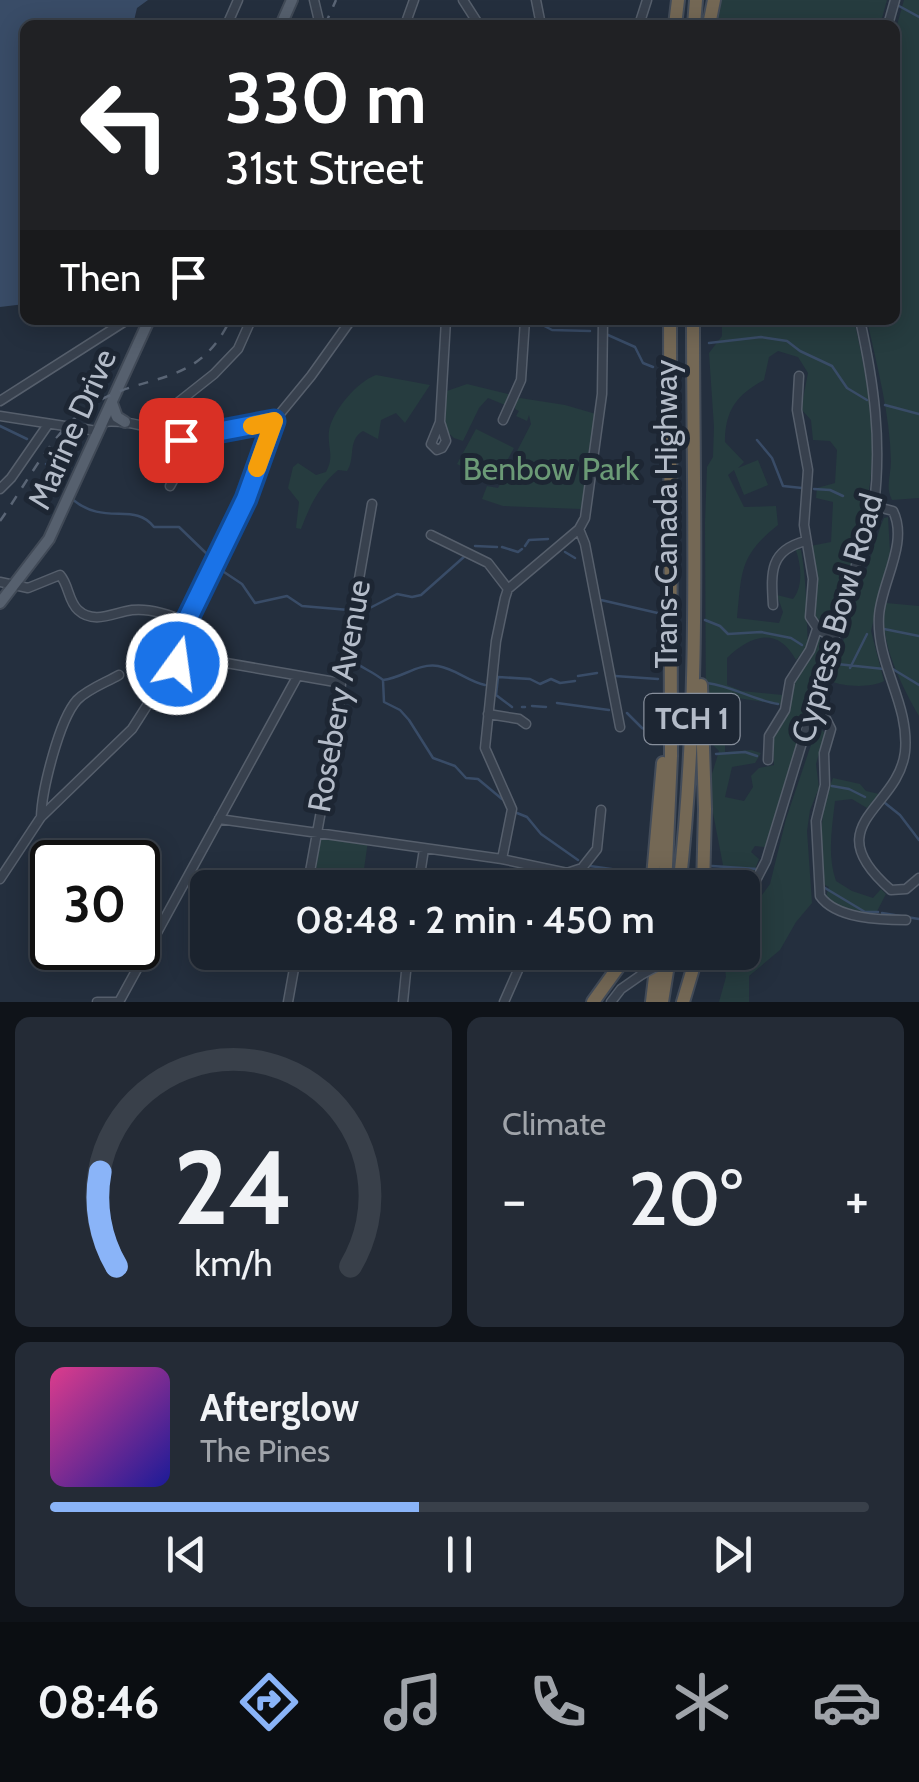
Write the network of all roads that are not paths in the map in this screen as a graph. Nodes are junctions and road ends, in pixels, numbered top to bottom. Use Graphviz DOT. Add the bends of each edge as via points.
graph roads {
  1 [pos="119,325"];
  2 [pos="147,325"];
  3 [pos="249,325"];
  4 [pos="347,325"];
  5 [pos="446,325"];
  6 [pos="525,325"];
  7 [pos="603,325"];
  8 [pos="670,325"];
  9 [pos="693,325"];
  10 [pos="861,325"];
  11 [pos="799,376"];
  12 [pos="0,400"];
  13 [pos="112,401"];
  14 [pos="0,416"];
  15 [pos="504,420"];
  16 [pos="274,421"];
  17 [pos="125,422"];
  18 [pos="440,422"];
  19 [pos="47,426"];
  20 [pos="100,427"];
  21 [pos="147,427"];
  22 [pos="182,434"];
  23 [pos="170,486"];
  24 [pos="0,489"];
  25 [pos="372,504"];
  26 [pos="874,506"];
  27 [pos="579,528"];
  28 [pos="430,535"];
  29 [pos="806,542"];
  30 [pos="695,550"];
  31 [pos="0,582"];
  32 [pos="14,586"];
  33 [pos="508,589"];
  34 [pos="0,603"];
  35 [pos="773,606"];
  36 [pos="186,622"];
  37 [pos="817,628"];
  38 [pos="835,639"];
  39 [pos="671,650"];
  40 [pos="177,664"];
  41 [pos="119,675"];
  42 [pos="297,677"];
  43 [pos="341,684"];
  44 [pos="812,712"];
  45 [pos="488,714"];
  46 [pos="526,724"];
  47 [pos="620,727"];
  48 [pos="768,760"];
  49 [pos="601,810"];
  50 [pos="41,817"];
  51 [pos="220,818"];
  52 [pos="315,834"];
  53 [pos="424,849"];
  54 [pos="502,859"];
  55 [pos="310,870"];
  56 [pos="421,870"];
  57 [pos="550,870"];
  58 [pos="577,870"];
  59 [pos="653,870"];
  60 [pos="666,870"];
  61 [pos="680,870"];
  62 [pos="703,870"];
  63 [pos="760,872"];
  64 [pos="919,878"];
  65 [pos="0,879"];
  66 [pos="906,920"];
  67 [pos="293,970"];
  68 [pos="406,970"];
  69 [pos="518,970"];
  70 [pos="616,970"];
  71 [pos="650,970"];
  72 [pos="656,970"];
  73 [pos="667,970"];
  74 [pos="692,970"];
  75 [pos="695,970"];
  76 [pos="689,981"];
  77 [pos="96,1002"];
  78 [pos="118,1002"];
  79 [pos="288,1002"];
  80 [pos="402,1002"];
  81 [pos="504,1002"];
  82 [pos="593,1002"];
  83 [pos="611,1002"];
  84 [pos="652,1002"];
  85 [pos="662,1002"];
  86 [pos="683,1002"];
  1 -- 12 [label="street"];
  2 -- 13 [label="main road, Marine Drive"];
  3 -- 21 [label="street" via="238,349 214,374"];
  4 -- 16 [label="street"];
  5 -- 18 [label="street"];
  6 -- 15 [label="street" via="522,380"];
  7 -- 27 [label="street" via="602,394"];
  8 -- 39 [label="highway, Trans-Canada Highway / TCH 1"];
  9 -- 30 [label="highway, Trans-Canada Highway / TCH 1"];
  10 -- 26 [label="street, Cypress Bowl Road" via="878,427"];
  11 -- 29 [label="street" via="797,410 809,479"];
  13 -- 17 [label="main road"];
  13 -- 20 [label="main road, Marine Drive"];
  14 -- 19 [label="street"];
  16 -- 22 [label="street"];
  16 -- 36 [label="street" via="246,499"];
  17 -- 20 [label="street"];
  17 -- 21 [label="street"];
  19 -- 20 [label="street"];
  19 -- 24 [label="street"];
  20 -- 32 [label="main road, Marine Drive" via="49,539"];
  21 -- 22 [label="street"];
  22 -- 23 [label="street"];
  25 -- 43 [label="street, Rosebery Avenue"];
  26 -- 38 [label="street, Cypress Bowl Road"];
  26 -- 64 [label="street" via="893,511 896,519 879,631 906,732 898,777 867,813 860,833 872,873 891,890"];
  27 -- 33 [label="street"];
  27 -- 47 [label="street"];
  28 -- 33 [label="street" via="488,563"];
  29 -- 35 [label="street" via="775,558"];
  29 -- 37 [label="street" via="813,579 810,617"];
  30 -- 61 [label="highway, Trans-Canada Highway / TCH 1" via="692,727"];
  30 -- 62 [label="highway"];
  31 -- 32 [label="street"];
  32 -- 34 [label="main road, Marine Drive"];
  32 -- 36 [label="street" via="28,588 60,575 83,614 103,618 142,611"];
  33 -- 45 [label="street"];
  36 -- 40 [label="street"];
  37 -- 38 [label="street"];
  37 -- 48 [label="street" via="769,736"];
  38 -- 44 [label="street, Cypress Bowl Road"];
  39 -- 59 [label="highway"];
  39 -- 60 [label="highway, Trans-Canada Highway / TCH 1"];
  40 -- 42 [label="street" via="209,660"];
  40 -- 50 [label="street" via="132,729"];
  41 -- 50 [label="street" via="88,691 64,719"];
  42 -- 43 [label="street"];
  42 -- 51 [label="street"];
  43 -- 52 [label="street, Rosebery Avenue"];
  44 -- 63 [label="street, Cypress Bowl Road"];
  44 -- 66 [label="street" via="831,729 816,822 820,896 865,917"];
  45 -- 46 [label="street"];
  45 -- 54 [label="street" via="485,748 512,810"];
  49 -- 58 [label="street" via="597,848"];
  50 -- 65 [label="street"];
  51 -- 52 [label="street"];
  51 -- 78 [label="street"];
  52 -- 53 [label="street"];
  52 -- 55 [label="street, Rosebery Avenue"];
  53 -- 54 [label="street"];
  53 -- 56 [label="street"];
  54 -- 57 [label="street"];
  67 -- 79 [label="street"];
  68 -- 80 [label="street"];
  69 -- 81 [label="street"];
  70 -- 82 [label="highway"];
  71 -- 83 [label="street, bridge"];
  72 -- 84 [label="highway"];
  73 -- 85 [label="highway"];
  74 -- 76 [label="highway"];
  75 -- 76 [label="highway"];
  76 -- 86 [label="highway"];
  77 -- 78 [label="street"];
}
